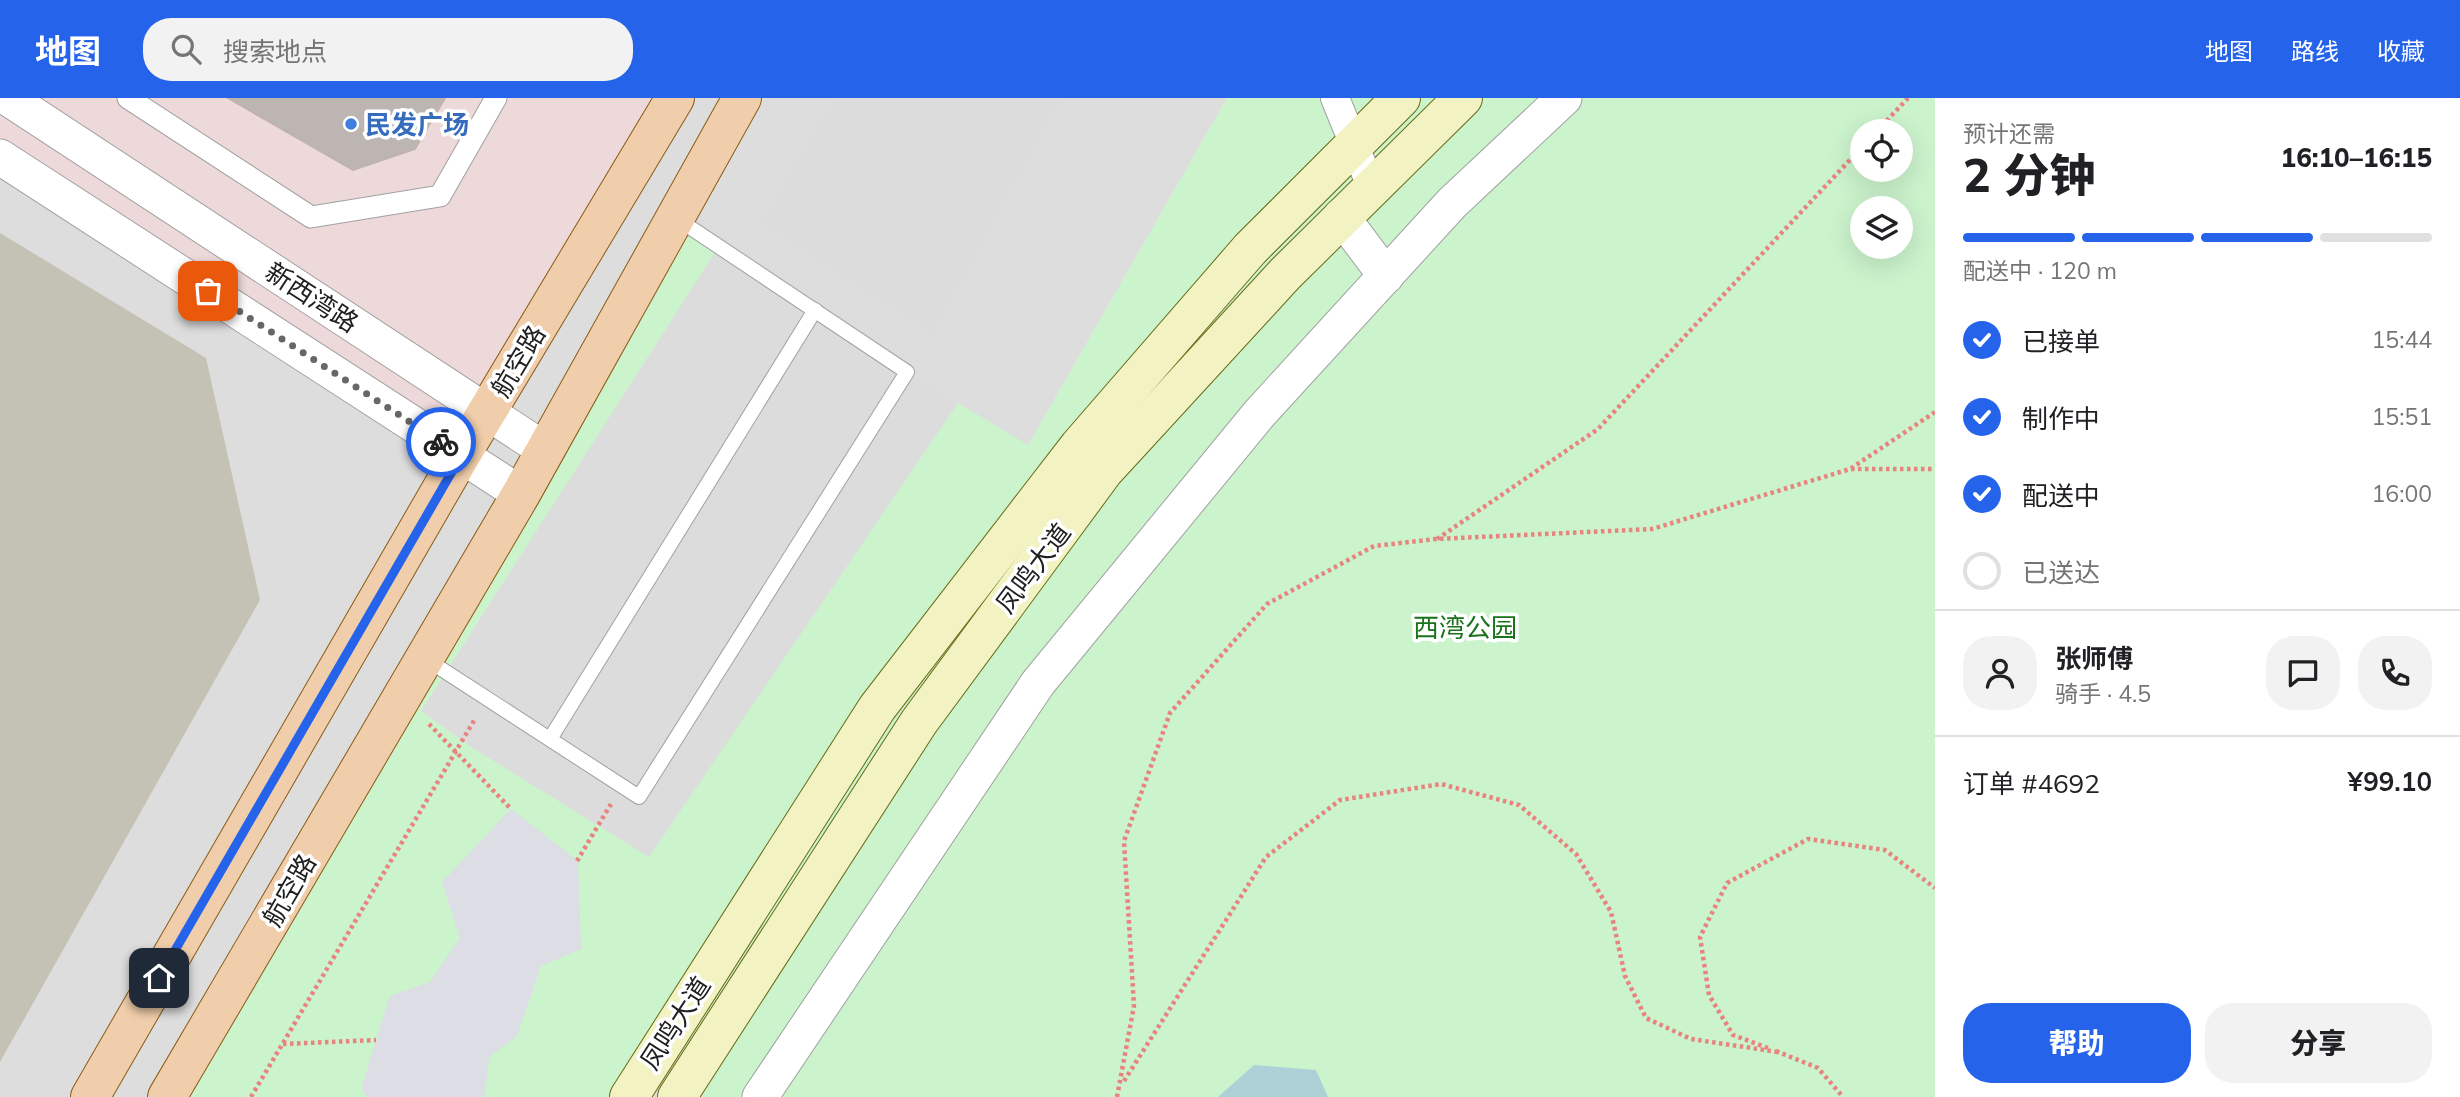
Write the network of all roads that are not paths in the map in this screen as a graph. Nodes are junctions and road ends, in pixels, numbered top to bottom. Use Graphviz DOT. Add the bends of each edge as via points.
graph roads {
  1 [pos="8,98"];
  2 [pos="128,98"];
  3 [pos="496,98"];
  4 [pos="675,98"];
  5 [pos="742,98"];
  6 [pos="1335,98"];
  7 [pos="1401,98"];
  8 [pos="1463,98"];
  9 [pos="1564,98"];
  10 [pos="1353,143"];
  11 [pos="0,157"];
  12 [pos="1371,186"];
  13 [pos="1341,216"];
  14 [pos="676,218"];
  15 [pos="1386,276"];
  16 [pos="815,310"];
  17 [pos="487,412"];
  18 [pos="545,450"];
  19 [pos="461,456"];
  20 [pos="521,494"];
  21 [pos="425,658"];
  22 [pos="550,739"];
  23 [pos="90,1097"];
  24 [pos="167,1097"];
  25 [pos="629,1097"];
  26 [pos="677,1097"];
  27 [pos="760,1097"];
  1 -- 17 [label="street, 新西湾路"];
  2 -- 3 [label="street" via="311,217 440,196"];
  4 -- 17 [label="main road, 航空路"];
  5 -- 14 [label="main road, 航空路"];
  6 -- 10 [label="street"];
  7 -- 10 [label="main road, 凤鸣大道"];
  8 -- 12 [label="main road, 凤鸣大道"];
  9 -- 15 [label="street" via="1452,203"];
  10 -- 12 [label="street"];
  10 -- 25 [label="main road, 凤鸣大道" via="1250,249 1079,446 877,708"];
  11 -- 19 [label="street, 新西湾路"];
  12 -- 13 [label="main road, 凤鸣大道"];
  13 -- 15 [label="street"];
  13 -- 26 [label="main road, 凤鸣大道" via="1104,471 919,722"];
  14 -- 16 [label="lane"];
  14 -- 18 [label="main road, 航空路"];
  15 -- 27 [label="street" via="1259,414 1038,683"];
  16 -- 22 [label="lane"];
  16 -- 22 [label="lane" via="907,372 639,797"];
  17 -- 18 [label="street, 新西湾路"];
  17 -- 19 [label="main road, 航空路"];
  18 -- 20 [label="main road, 航空路"];
  19 -- 20 [label="street, 新西湾路"];
  19 -- 23 [label="main road, 航空路"];
  20 -- 21 [label="main road, 航空路"];
  21 -- 22 [label="lane"];
  21 -- 24 [label="main road, 航空路"];
}
